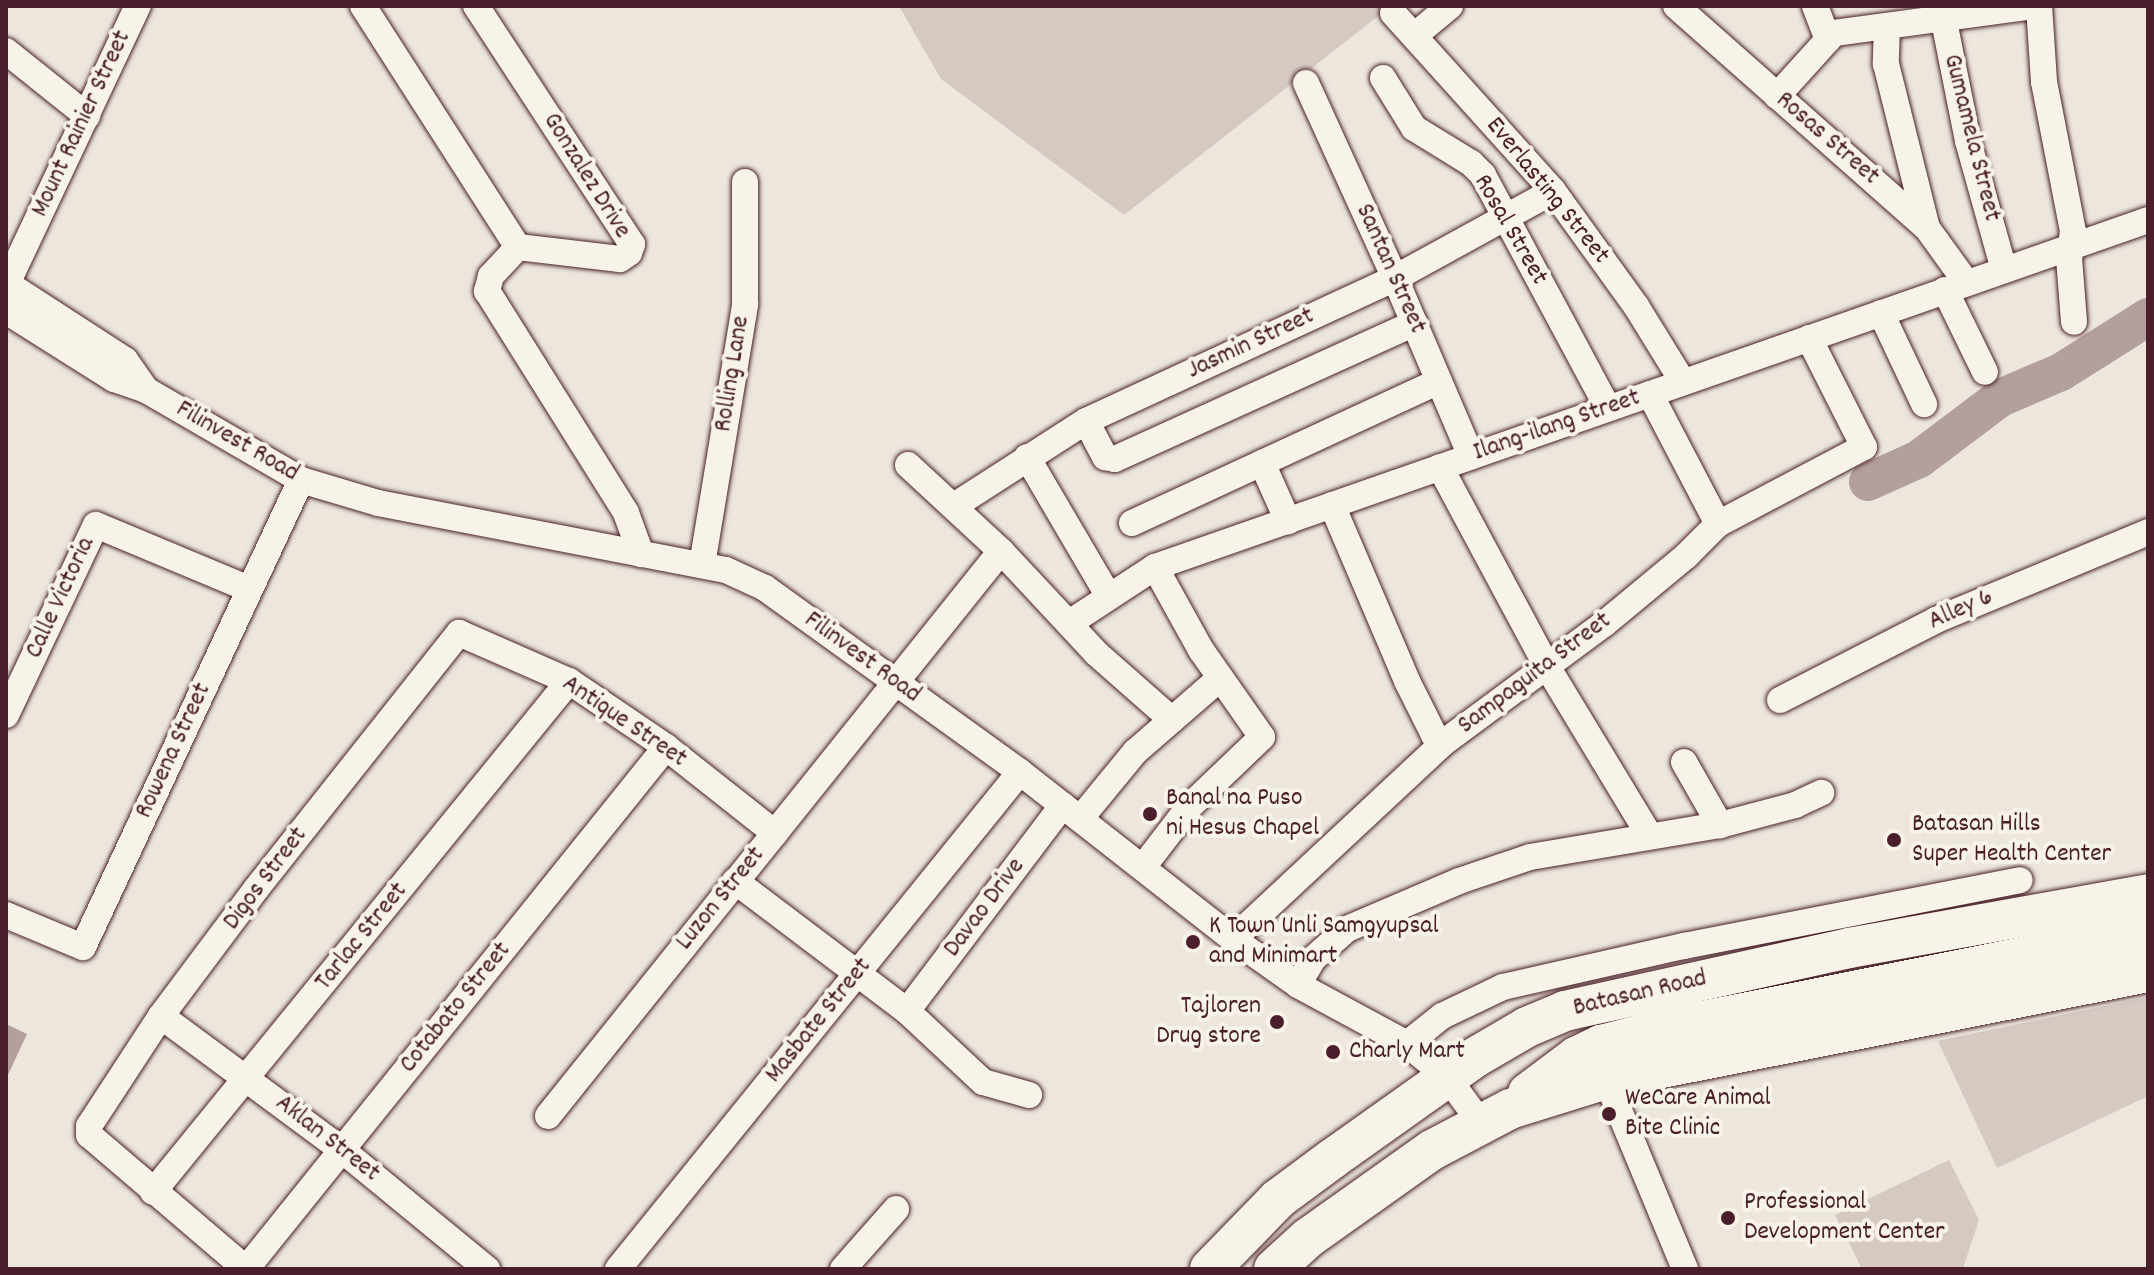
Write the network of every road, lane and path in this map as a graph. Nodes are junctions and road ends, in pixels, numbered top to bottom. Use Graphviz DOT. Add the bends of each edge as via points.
graph roads {
  1 [pos="138,6"];
  2 [pos="363,6"];
  3 [pos="476,6"];
  4 [pos="1450,6"];
  5 [pos="1676,6"];
  6 [pos="1815,6"];
  7 [pos="2037,6"];
  8 [pos="1393,13"];
  9 [pos="1942,13"];
  10 [pos="1887,26"];
  11 [pos="1414,36"];
  12 [pos="1828,40"];
  13 [pos="6,51"];
  14 [pos="1383,78"];
  15 [pos="1306,83"];
  16 [pos="1777,96"];
  17 [pos="87,116"];
  18 [pos="745,182"];
  19 [pos="1553,191"];
  20 [pos="1507,219"];
  21 [pos="2148,220"];
  22 [pos="1927,228"];
  23 [pos="518,247"];
  24 [pos="2070,247"];
  25 [pos="2004,270"];
  26 [pos="1395,278"];
  27 [pos="7,284"];
  28 [pos="1956,286"];
  29 [pos="6,311"];
  30 [pos="1881,313"];
  31 [pos="2074,322"];
  32 [pos="1415,323"];
  33 [pos="1809,338"];
  34 [pos="1985,372"];
  35 [pos="1439,381"];
  36 [pos="1683,382"];
  37 [pos="146,390"];
  38 [pos="1650,394"];
  39 [pos="1924,404"];
  40 [pos="1608,408"];
  41 [pos="1086,421"];
  42 [pos="1471,456"];
  43 [pos="1027,457"];
  44 [pos="1262,463"];
  45 [pos="908,465"];
  46 [pos="1440,467"];
  47 [pos="301,480"];
  48 [pos="1332,505"];
  49 [pos="954,506"];
  50 [pos="1288,521"];
  51 [pos="1132,523"];
  52 [pos="1718,524"];
  53 [pos="2148,532"];
  54 [pos="1001,551"];
  55 [pos="641,554"];
  56 [pos="702,565"];
  57 [pos="1155,567"];
  58 [pos="249,589"];
  59 [pos="1108,595"];
  60 [pos="1071,622"];
  61 [pos="459,633"];
  62 [pos="1548,668"];
  63 [pos="1220,678"];
  64 [pos="569,681"];
  65 [pos="896,683"];
  66 [pos="1780,700"];
  67 [pos="6,715"];
  68 [pos="1172,720"];
  69 [pos="1443,743"];
  70 [pos="666,747"];
  71 [pos="1684,762"];
  72 [pos="1020,772"];
  73 [pos="1821,793"];
  74 [pos="1072,812"];
  75 [pos="1720,825"];
  76 [pos="775,833"];
  77 [pos="1649,835"];
  78 [pos="1143,867"];
  79 [pos="2020,880"];
  80 [pos="735,881"];
  81 [pos="2148,894"];
  82 [pos="6,915"];
  83 [pos="1884,925"];
  84 [pos="2148,932"];
  85 [pos="1233,939"];
  86 [pos="2148,972"];
  87 [pos="858,973"];
  88 [pos="1298,985"];
  89 [pos="907,1011"];
  90 [pos="161,1016"];
  91 [pos="1407,1044"];
  92 [pos="248,1077"];
  93 [pos="1447,1077"];
  94 [pos="1606,1079"];
  95 [pos="1029,1095"];
  96 [pos="1495,1115"];
  97 [pos="548,1116"];
  98 [pos="342,1150"];
  99 [pos="153,1192"];
  100 [pos="896,1209"];
  101 [pos="246,1269"];
  102 [pos="487,1269"];
  103 [pos="618,1269"];
  104 [pos="843,1269"];
  105 [pos="1210,1269"];
  106 [pos="1274,1269"];
  107 [pos="1685,1269"];
  1 -- 17 [label="street, Mount Rainier Street"];
  2 -- 23 [label="street"];
  3 -- 23 [label="street, Gonzalez Drive" via="632,244 620,259"];
  4 -- 11 [label="street"];
  5 -- 16 [label="street, Rosas Street"];
  6 -- 12 [label="street"];
  7 -- 9 [label="street"];
  7 -- 24 [label="street" via="2044,82 2073,231"];
  8 -- 11 [label="street, Everlasting Street"];
  9 -- 10 [label="street"];
  9 -- 25 [label="street, Gumamela Street" via="1968,141"];
  10 -- 12 [label="street" via="1839,32"];
  10 -- 22 [label="street" via="1889,81"];
  11 -- 19 [label="street, Everlasting Street"];
  12 -- 16 [label="street"];
  13 -- 17 [label="street"];
  14 -- 20 [label="street, Rosal Street" via="1414,128 1483,175"];
  15 -- 26 [label="street, Santan Street"];
  16 -- 22 [label="street, Rosas Street"];
  17 -- 27 [label="street, Mount Rainier Street"];
  18 -- 56 [label="street, Rolling Lane" via="745,304"];
  19 -- 20 [label="street, Jasmin Street"];
  19 -- 36 [label="street, Everlasting Street"];
  20 -- 26 [label="street, Jasmin Street"];
  20 -- 40 [label="street, Rosal Street"];
  21 -- 24 [label="street, Ilang-ilang Street"];
  22 -- 28 [label="street, Rosas Street"];
  23 -- 55 [label="street" via="491,276 487,291 626,513"];
  24 -- 25 [label="street, Ilang-ilang Street"];
  24 -- 31 [label="street"];
  25 -- 28 [label="street, Ilang-ilang Street"];
  26 -- 32 [label="street, Santan Street"];
  26 -- 41 [label="street, Jasmin Street"];
  27 -- 37 [label="street, Filinvest Road" via="125,360"];
  28 -- 30 [label="street, Ilang-ilang Street"];
  28 -- 34 [label="street, Rosas Street"];
  29 -- 37 [label="street, Filinvest Road" via="114,379"];
  30 -- 33 [label="street, Ilang-ilang Street"];
  30 -- 39 [label="street"];
  32 -- 35 [label="street, Santan Street"];
  32 -- 41 [label="street" via="1115,459 1105,457"];
  33 -- 36 [label="street, Ilang-ilang Street"];
  33 -- 52 [label="street, Sampaguita Street" via="1864,447"];
  35 -- 42 [label="street, Santan Street"];
  35 -- 44 [label="street"];
  36 -- 38 [label="street, Ilang-ilang Street"];
  37 -- 47 [label="street, Filinvest Road"];
  38 -- 40 [label="street, Ilang-ilang Street"];
  38 -- 52 [label="street"];
  40 -- 42 [label="street, Ilang-ilang Street"];
  41 -- 43 [label="street, Jasmin Street"];
  42 -- 46 [label="street, Ilang-ilang Street"];
  43 -- 49 [label="street, Jasmin Street"];
  43 -- 59 [label="street"];
  44 -- 50 [label="street"];
  44 -- 51 [label="street"];
  45 -- 49 [label="street"];
  46 -- 48 [label="street, Ilang-ilang Street"];
  46 -- 62 [label="street"];
  47 -- 55 [label="street, Filinvest Road" via="378,503"];
  47 -- 58 [label="street, Rowena Street"];
  48 -- 50 [label="street, Ilang-ilang Street"];
  48 -- 69 [label="street" via="1407,681"];
  49 -- 54 [label="street"];
  50 -- 57 [label="street, Ilang-ilang Street"];
  52 -- 62 [label="street, Sampaguita Street"];
  53 -- 66 [label="street, Alley 6" via="1936,620"];
  54 -- 60 [label="street"];
  54 -- 65 [label="street"];
  55 -- 56 [label="street, Filinvest Road"];
  56 -- 65 [label="street, Filinvest Road" via="765,588"];
  57 -- 59 [label="street, Ilang-ilang Street"];
  57 -- 63 [label="street"];
  58 -- 67 [label="street, Calle Victoria" via="96,525"];
  58 -- 82 [label="street, Rowena Street" via="83,947"];
  59 -- 60 [label="street, Ilang-ilang Street"];
  60 -- 68 [label="street" via="1096,653"];
  61 -- 64 [label="street, Antique Street"];
  61 -- 90 [label="street, Digos Street"];
  62 -- 69 [label="street, Sampaguita Street"];
  62 -- 77 [label="street"];
  63 -- 68 [label="street, Davao Drive"];
  63 -- 78 [label="street" via="1262,737 1189,807"];
  64 -- 70 [label="street, Antique Street"];
  64 -- 92 [label="street, Tarlac Street"];
  65 -- 72 [label="street, Filinvest Road"];
  65 -- 76 [label="street, Luzon Street"];
  68 -- 74 [label="street, Davao Drive"];
  69 -- 85 [label="street, Sampaguita Street"];
  70 -- 76 [label="street, Antique Street"];
  70 -- 98 [label="street, Cotabato Street"];
  71 -- 75 [label="street"];
  72 -- 74 [label="street, Filinvest Road"];
  72 -- 87 [label="street, Masbate Street"];
  73 -- 75 [label="street"];
  74 -- 78 [label="street, Filinvest Road"];
  74 -- 89 [label="street, Davao Drive"];
  75 -- 77 [label="street"];
  76 -- 80 [label="street, Luzon Street"];
  77 -- 88 [label="street" via="1527,858 1404,904 1347,929 1313,959"];
  78 -- 85 [label="street, Filinvest Road"];
  79 -- 83 [label="street"];
  80 -- 87 [label="street"];
  80 -- 97 [label="street, Luzon Street"];
  81 -- 83 [label="main road, Batasan Road"];
  83 -- 91 [label="street" via="1684,946 1503,987 1442,1016"];
  83 -- 93 [label="main road, Batasan Road" via="1576,1008 1527,1027"];
  84 -- 96 [label="main road" via="1601,1045"];
  85 -- 88 [label="street, Filinvest Road"];
  86 -- 94 [label="main road"];
  87 -- 89 [label="street"];
  87 -- 103 [label="street, Masbate Street"];
  88 -- 91 [label="street, Filinvest Road"];
  89 -- 95 [label="street" via="983,1082"];
  90 -- 92 [label="street, Aklan Street"];
  90 -- 99 [label="street, Digos Street" via="89,1126 89,1135"];
  91 -- 93 [label="street, Filinvest Road"];
  92 -- 98 [label="street, Aklan Street"];
  92 -- 99 [label="street, Tarlac Street"];
  93 -- 96 [label="street, Filinvest Road"];
  93 -- 105 [label="main road, Batasan Road" via="1278,1199"];
  94 -- 96 [label="main road"];
  94 -- 107 [label="street"];
  96 -- 106 [label="main road" via="1432,1150 1308,1238"];
  98 -- 101 [label="street, Cotabato Street"];
  98 -- 102 [label="street, Aklan Street"];
  99 -- 101 [label="street"];
  100 -- 104 [label="street"];
}
